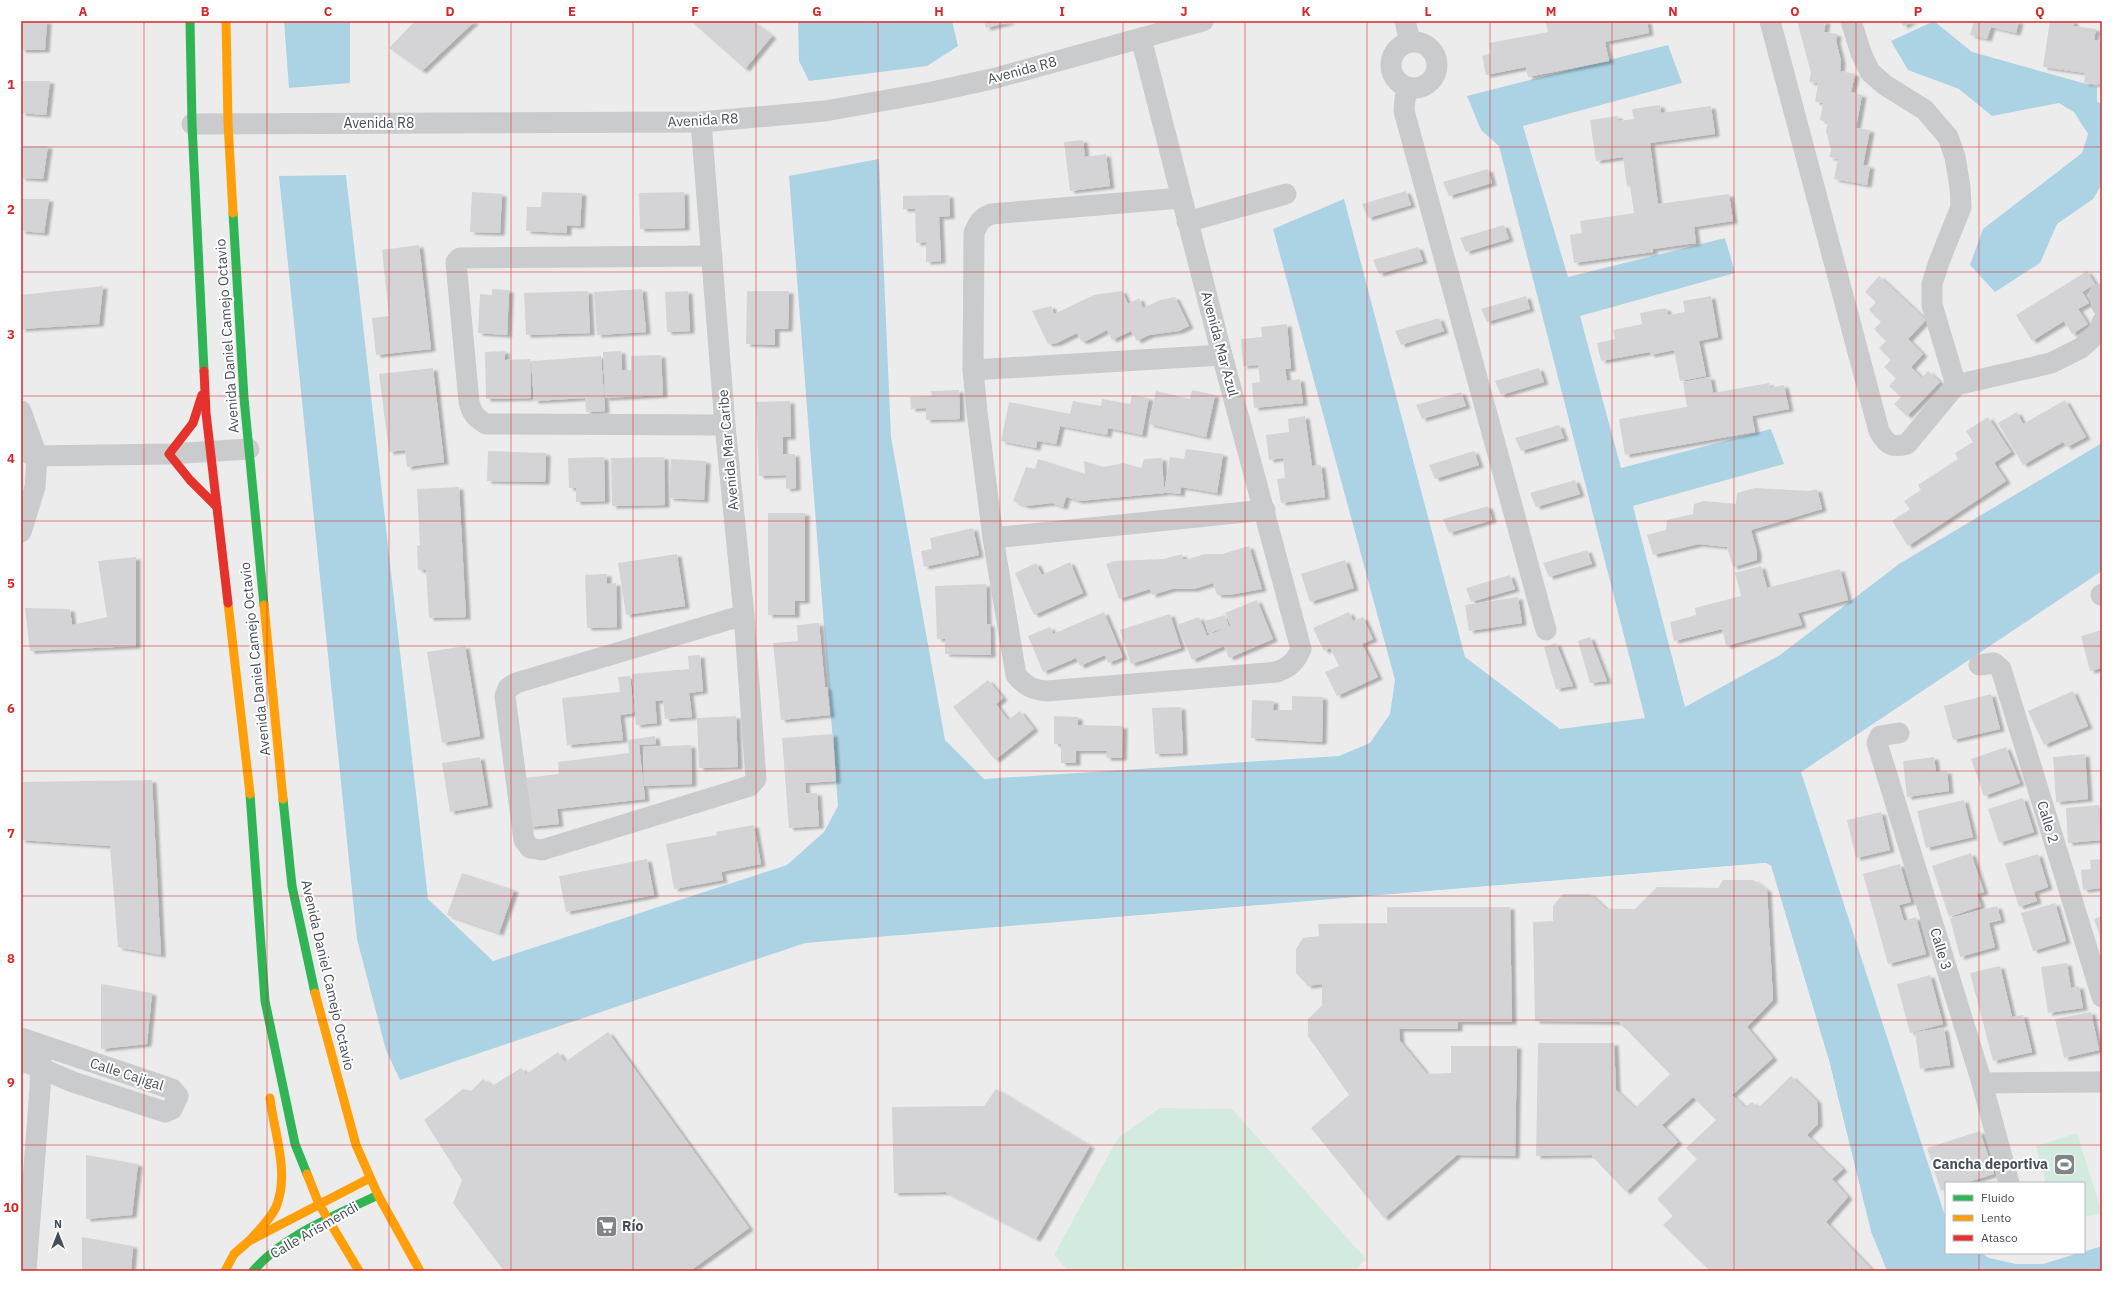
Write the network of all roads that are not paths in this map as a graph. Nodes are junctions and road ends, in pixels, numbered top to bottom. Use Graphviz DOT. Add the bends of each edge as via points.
graph roads {
  1 [pos="190,21"];
  2 [pos="226,21"];
  3 [pos="1203,21"];
  4 [pos="1405,21"];
  5 [pos="1770,21"];
  6 [pos="1851,21"];
  7 [pos="1141,38"];
  8 [pos="1410,42"];
  9 [pos="1410,88"];
  10 [pos="701,122"];
  11 [pos="228,123"];
  12 [pos="192,124"];
  13 [pos="1286,194"];
  14 [pos="1181,198"];
  15 [pos="1187,222"];
  16 [pos="712,256"];
  17 [pos="2102,322"];
  18 [pos="1222,355"];
  19 [pos="973,370"];
  20 [pos="204,380"];
  21 [pos="1956,385"];
  22 [pos="21,411"];
  23 [pos="725,424"];
  24 [pos="249,449"];
  25 [pos="212,450"];
  26 [pos="29,453"];
  27 [pos="169,454"];
  28 [pos="217,507"];
  29 [pos="1265,510"];
  30 [pos="21,532"];
  31 [pos="993,538"];
  32 [pos="744,615"];
  33 [pos="1546,630"];
  34 [pos="1980,665"];
  35 [pos="1899,733"];
  36 [pos="2102,997"];
  37 [pos="265,1001"];
  38 [pos="21,1038"];
  39 [pos="42,1046"];
  40 [pos="21,1060"];
  41 [pos="268,1061"];
  42 [pos="40,1068"];
  43 [pos="2102,1082"];
  44 [pos="1982,1083"];
  45 [pos="270,1089"];
  46 [pos="370,1178"];
  47 [pos="2009,1182"];
  48 [pos="378,1195"];
  49 [pos="319,1204"];
  50 [pos="327,1221"];
  51 [pos="249,1241"];
  52 [pos="26,1271"];
  53 [pos="225,1271"];
  54 [pos="253,1271"];
  55 [pos="359,1271"];
  56 [pos="420,1271"];
  1 -- 12 [label="street, Avenida Daniel Camejo Octavio"];
  2 -- 11 [label="street, Avenida Daniel Camejo Octavio"];
  3 -- 7 [label="street, Avenida R8"];
  4 -- 8 [label="street"];
  5 -- 21 [label="street" via="1879,431 1885,442 1896,447 1907,444"];
  6 -- 21 [label="street" via="1861,54 1870,72 1929,114 1948,137 1955,157 1961,207 1932,284 1932,304"];
  7 -- 10 [label="street, Avenida R8" via="996,78 932,92 825,111"];
  7 -- 14 [label="street, Avenida Mar Azul"];
  8 -- 9 [label="street" via="1400,46 1393,55 1390,65 1393,76 1400,84"];
  8 -- 9 [label="street" via="1422,43 1432,49 1437,59 1437,71 1432,81 1422,88"];
  9 -- 33 [label="street" via="1405,98 1404,111"];
  10 -- 11 [label="street, Avenida R8"];
  10 -- 16 [label="street, Avenida Mar Caribe"];
  11 -- 12 [label="street, Avenida R8"];
  11 -- 24 [label="street, Avenida Daniel Camejo Octavio"];
  12 -- 20 [label="street, Avenida Daniel Camejo Octavio"];
  13 -- 15 [label="street"];
  14 -- 15 [label="street, Avenida Mar Azul"];
  14 -- 19 [label="street" via="991,214 983,217 974,233"];
  15 -- 18 [label="street, Avenida Mar Azul"];
  16 -- 23 [label="street, Avenida Mar Caribe"];
  16 -- 23 [label="street" via="460,258 456,262 469,402 476,418 486,424"];
  17 -- 21 [label="street" via="2101,328 2081,348 2051,363"];
  18 -- 19 [label="street"];
  18 -- 29 [label="street, Avenida Mar Azul"];
  19 -- 31 [label="street"];
  20 -- 25 [label="street, Avenida Daniel Camejo Octavio"];
  20 -- 27 [label="street" via="193,423"];
  22 -- 26 [label="street"];
  23 -- 32 [label="street, Avenida Mar Caribe"];
  24 -- 25 [label="street"];
  24 -- 46 [label="street, Avenida Daniel Camejo Octavio" via="292,886 315,994 347,1115"];
  25 -- 27 [label="street"];
  25 -- 28 [label="street, Avenida Daniel Camejo Octavio"];
  26 -- 27 [label="street"];
  26 -- 30 [label="street" via="35,487"];
  27 -- 28 [label="street"];
  28 -- 37 [label="street, Avenida Daniel Camejo Octavio" via="253,817"];
  29 -- 31 [label="street"];
  29 -- 31 [label="street, Avenida Mar Azul" via="1301,649 1297,659 1278,672 1054,691 1036,690 1024,684 1016,675"];
  32 -- 32 [label="street, Avenida Mar Caribe" via="756,779 750,786 542,850 530,848 524,840 505,696 508,688 516,683"];
  34 -- 36 [label="street, Calle 2" via="1994,664 2001,669"];
  35 -- 44 [label="street, Calle 3" via="1880,736 1877,743"];
  37 -- 41 [label="street"];
  37 -- 49 [label="street, Avenida Daniel Camejo Octavio" via="295,1144"];
  38 -- 39 [label="street, Calle Cajigal"];
  39 -- 42 [label="street"];
  39 -- 42 [label="street, Calle Cajigal" via="172,1089 178,1096 172,1109 165,1112 73,1082"];
  40 -- 42 [label="street, Calle Cajigal"];
  42 -- 52 [label="street"];
  43 -- 44 [label="street"];
  44 -- 47 [label="street, Calle 3"];
  45 -- 51 [label="street" via="280,1170 280,1192 276,1208"];
  46 -- 48 [label="street, Avenida Daniel Camejo Octavio"];
  46 -- 49 [label="street"];
  48 -- 50 [label="street, Calle Arismendi"];
  48 -- 56 [label="street, Avenida Daniel Camejo Octavio"];
  49 -- 50 [label="street, Avenida Daniel Camejo Octavio"];
  49 -- 51 [label="street"];
  50 -- 54 [label="street, Calle Arismendi" via="281,1245 257,1264"];
  50 -- 55 [label="street, Avenida Daniel Camejo Octavio"];
  51 -- 53 [label="street" via="234,1254"];
}
